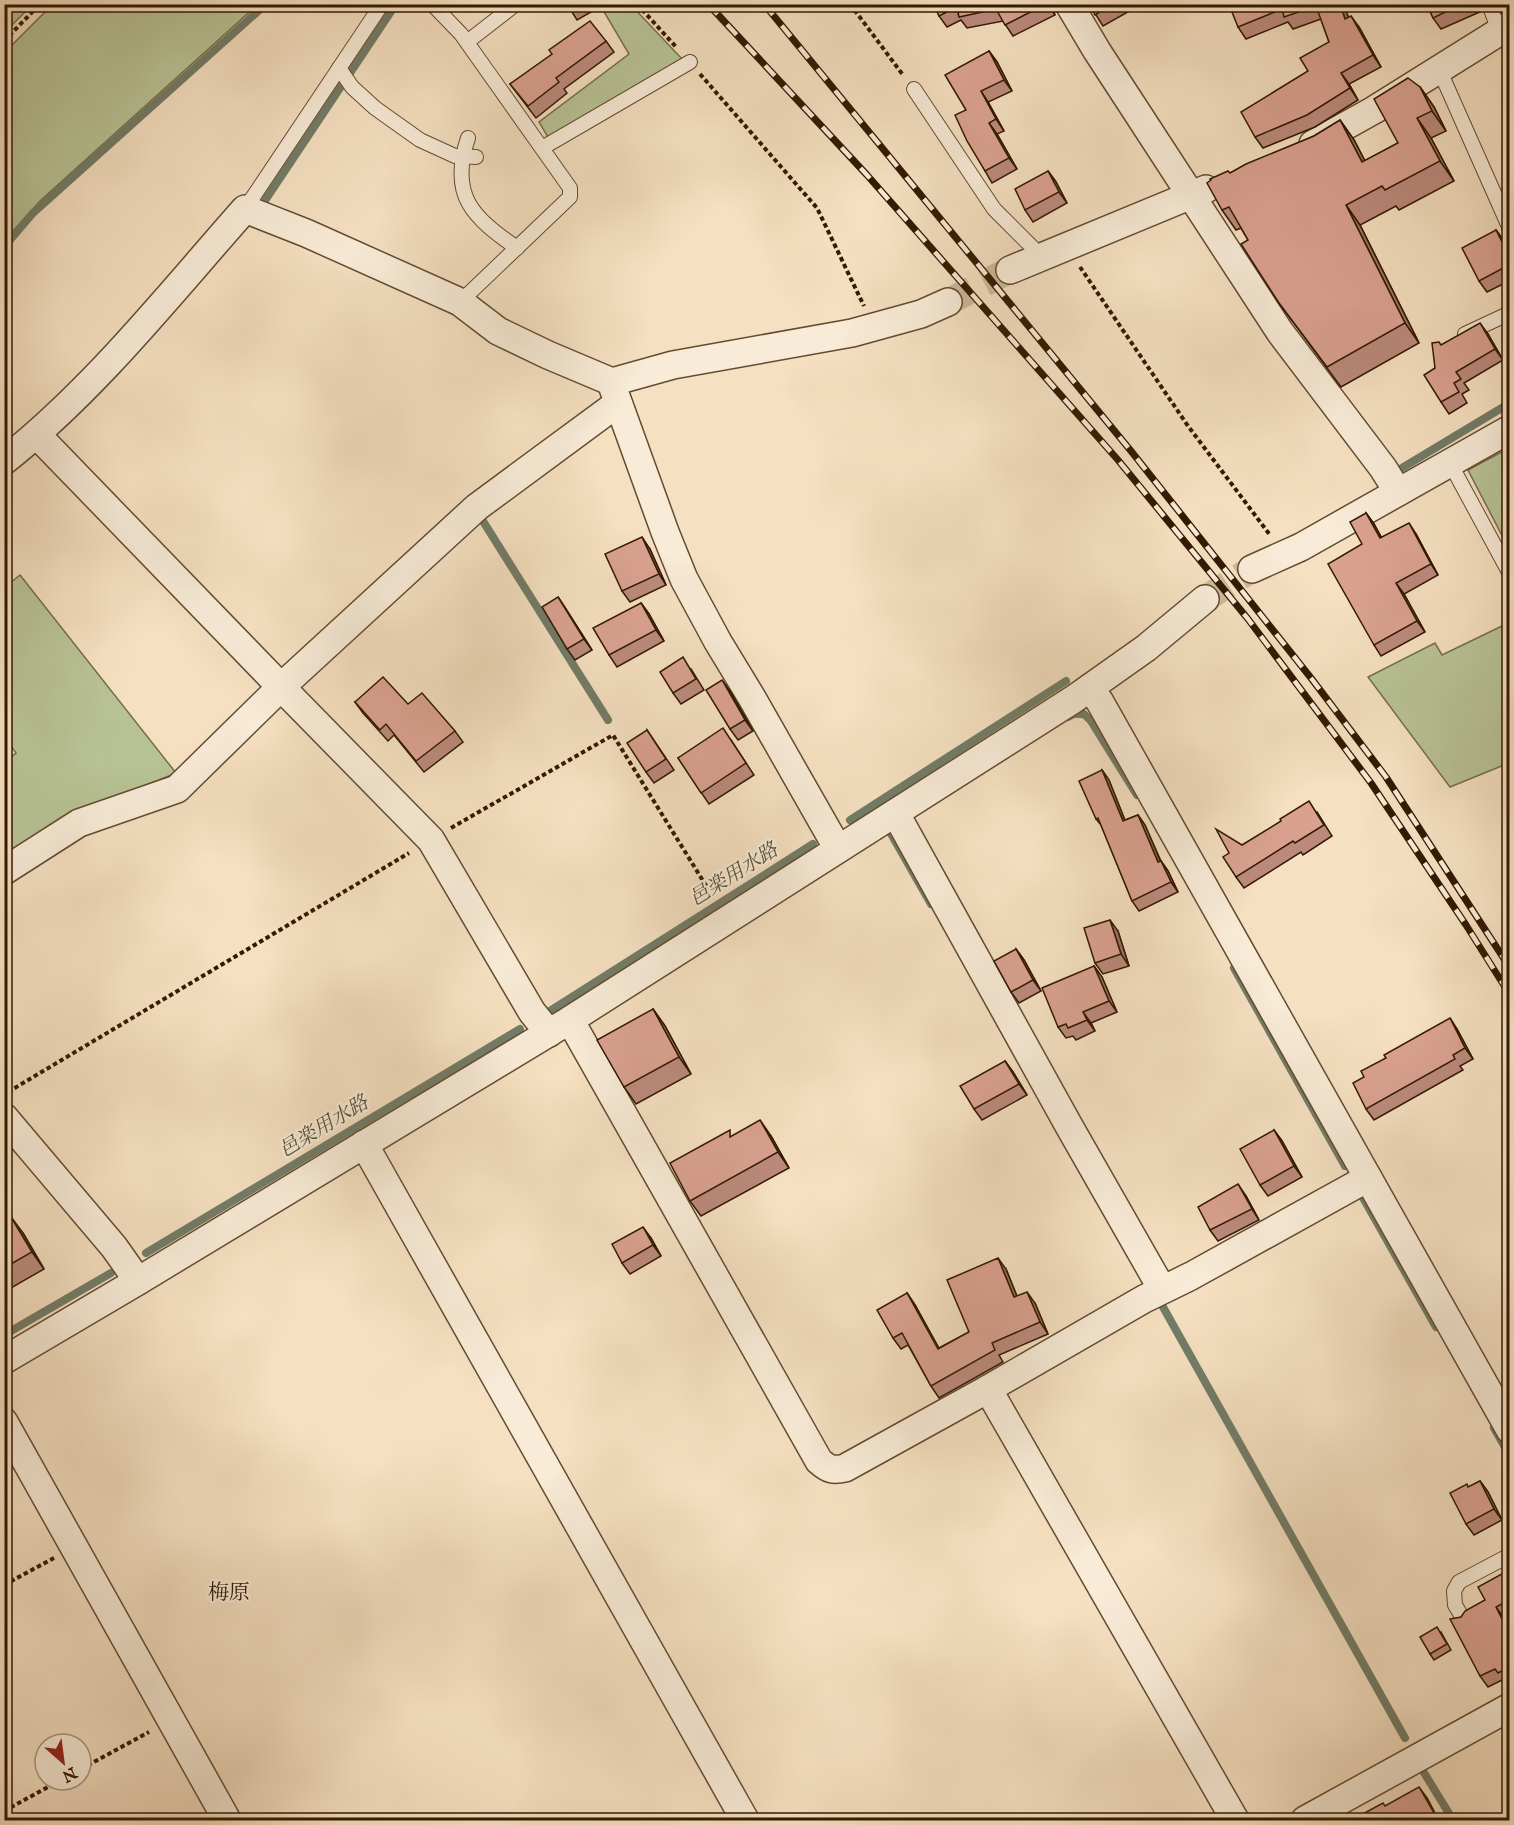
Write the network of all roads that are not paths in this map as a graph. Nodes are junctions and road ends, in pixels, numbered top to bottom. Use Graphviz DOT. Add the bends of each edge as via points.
graph roads {
  1 [pos="382,4"];
  2 [pos="432,4"];
  3 [pos="516,4"];
  4 [pos="1069,4"];
  5 [pos="1489,4"];
  6 [pos="1504,28"];
  7 [pos="467,42"];
  8 [pos="690,62"];
  9 [pos="339,68"];
  10 [pos="1439,69"];
  11 [pos="914,89"];
  12 [pos="468,138"];
  13 [pos="542,148"];
  14 [pos="1291,153"];
  15 [pos="462,156"];
  16 [pos="476,156"];
  17 [pos="1230,179"];
  18 [pos="1190,195"];
  19 [pos="245,209"];
  20 [pos="1509,230"];
  21 [pos="517,248"];
  22 [pos="1041,256"];
  23 [pos="1010,270"];
  24 [pos="460,302"];
  25 [pos="948,302"];
  26 [pos="1509,313"];
  27 [pos="1451,341"];
  28 [pos="615,392"];
  29 [pos="1509,429"];
  30 [pos="37,435"];
  31 [pos="4,461"];
  32 [pos="1450,463"];
  33 [pos="1398,492"];
  34 [pos="1252,568"];
  35 [pos="1509,574"];
  36 [pos="1205,599"];
  37 [pos="281,687"];
  38 [pos="1090,688"];
  39 [pos="896,814"];
  40 [pos="838,849"];
  41 [pos="4,871"];
  42 [pos="560,1027"];
  43 [pos="4,1117"];
  44 [pos="364,1144"];
  45 [pos="1368,1178"];
  46 [pos="138,1281"];
  47 [pos="1162,1289"];
  48 [pos="4,1360"];
  49 [pos="988,1389"];
  50 [pos="4,1422"];
  51 [pos="1509,1430"];
  52 [pos="1509,1555"];
  53 [pos="1464,1620"];
  54 [pos="1509,1707"];
  55 [pos="227,1821"];
  56 [pos="745,1821"];
  57 [pos="1235,1821"];
  58 [pos="1305,1821"];
  1 -- 9 [label="lane"];
  2 -- 7 [label="lane"];
  3 -- 7 [label="lane"];
  4 -- 18 [label="street"];
  5 -- 6 [label="lane"];
  6 -- 10 [label="street"];
  7 -- 13 [label="lane"];
  8 -- 13 [label="lane"];
  9 -- 15 [label="lane" via="352,87 375,108 420,141"];
  9 -- 19 [label="lane"];
  10 -- 14 [label="street" via="1322,141"];
  10 -- 20 [label="lane"];
  11 -- 22 [label="lane" via="994,209"];
  12 -- 15 [label="lane"];
  13 -- 21 [label="lane" via="570,188 570,197"];
  15 -- 16 [label="lane"];
  15 -- 21 [label="lane" via="460,180 467,201 485,225"];
  17 -- 18 [label="street"];
  18 -- 22 [label="street"];
  18 -- 33 [label="street" via="1280,332"];
  19 -- 24 [label="street"];
  19 -- 30 [label="street" via="108,364"];
  21 -- 24 [label="lane"];
  22 -- 23 [label="street"];
  24 -- 28 [label="street" via="498,331"];
  25 -- 28 [label="street" via="921,314 840,335 673,365"];
  26 -- 27 [label="lane"];
  28 -- 37 [label="street" via="477,507"];
  28 -- 40 [label="street" via="684,579"];
  29 -- 32 [label="street"];
  30 -- 31 [label="street"];
  30 -- 37 [label="street"];
  32 -- 33 [label="street"];
  32 -- 35 [label="lane"];
  33 -- 34 [label="street"];
  36 -- 38 [label="street"];
  37 -- 41 [label="street" via="177,789 79,823"];
  37 -- 42 [label="street" via="432,840 532,1012"];
  38 -- 39 [label="street"];
  38 -- 45 [label="street"];
  39 -- 40 [label="street"];
  39 -- 47 [label="street"];
  40 -- 42 [label="street"];
  42 -- 44 [label="street"];
  42 -- 49 [label="street" via="819,1461 828,1468 845,1468"];
  43 -- 46 [label="street"];
  44 -- 46 [label="street"];
  44 -- 56 [label="street"];
  45 -- 47 [label="street"];
  45 -- 51 [label="street"];
  46 -- 48 [label="street"];
  47 -- 49 [label="street"];
  49 -- 57 [label="street"];
  50 -- 55 [label="street"];
  52 -- 53 [label="lane" via="1459,1582 1454,1591 1455,1605"];
  54 -- 58 [label="street"];
}
